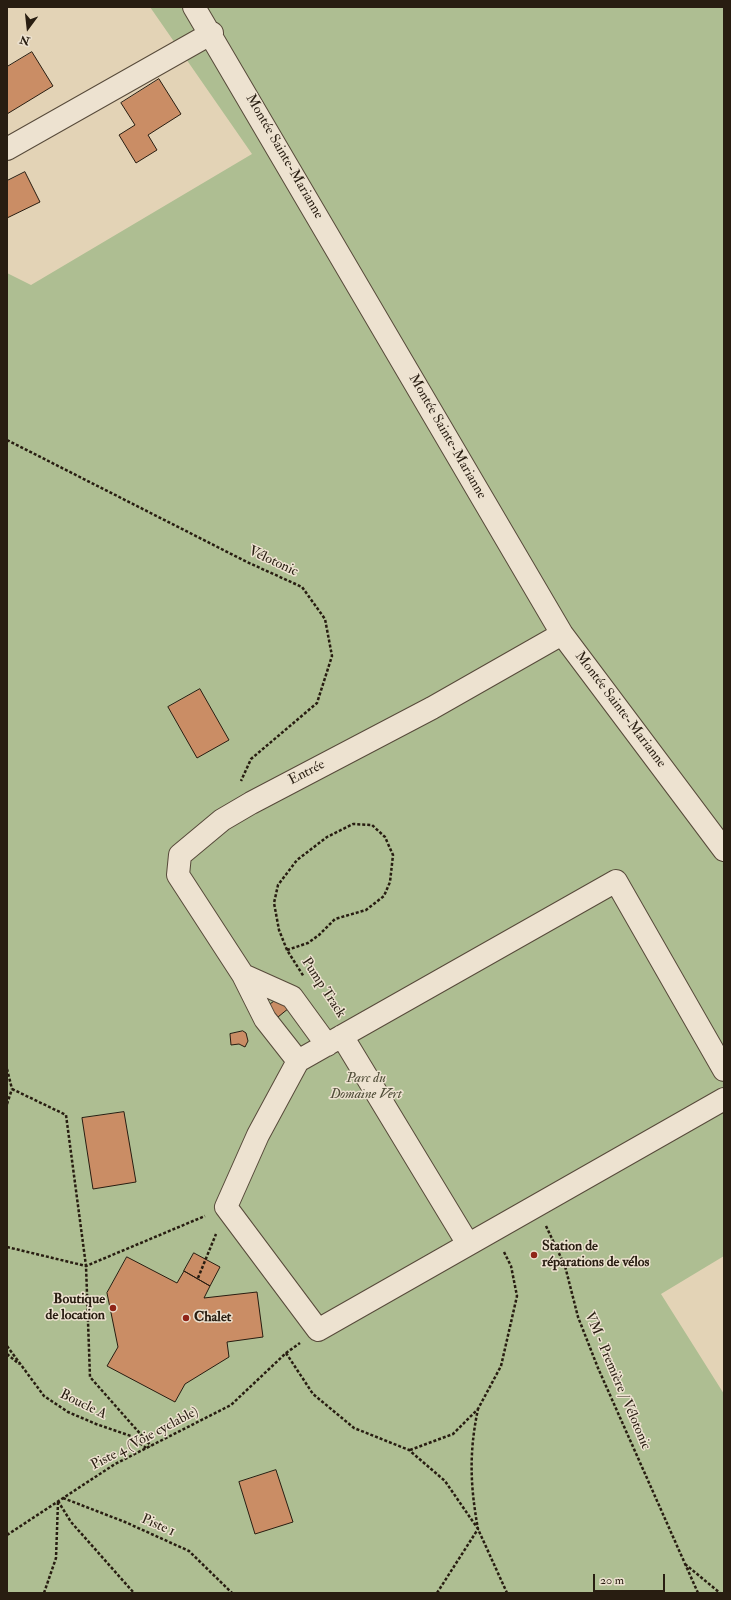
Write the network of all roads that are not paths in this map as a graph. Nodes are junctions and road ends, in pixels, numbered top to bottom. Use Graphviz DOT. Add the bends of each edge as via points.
graph roads {
  1 [pos="194,7"];
  2 [pos="212,33"];
  3 [pos="7,149"];
  4 [pos="562,634"];
  5 [pos="724,850"];
  6 [pos="243,975"];
  7 [pos="335,1041"];
  8 [pos="298,1061"];
  9 [pos="724,1070"];
  10 [pos="724,1099"];
  11 [pos="468,1244"];
  1 -- 2 [label="street, Montée Sainte-Marianne"];
  2 -- 3 [label="street"];
  2 -- 4 [label="street, Montée Sainte-Marianne"];
  4 -- 5 [label="street, Montée Sainte-Marianne"];
  4 -- 6 [label="street, Entrée" via="432,708 251,803 222,820 180,855 178,875"];
  6 -- 7 [label="street" via="292,997"];
  6 -- 8 [label="street, Entrée" via="265,1019"];
  7 -- 8 [label="street"];
  7 -- 9 [label="street" via="616,881"];
  7 -- 11 [label="street"];
  8 -- 11 [label="street" via="258,1135 226,1207 318,1330"];
  10 -- 11 [label="street"];
}
